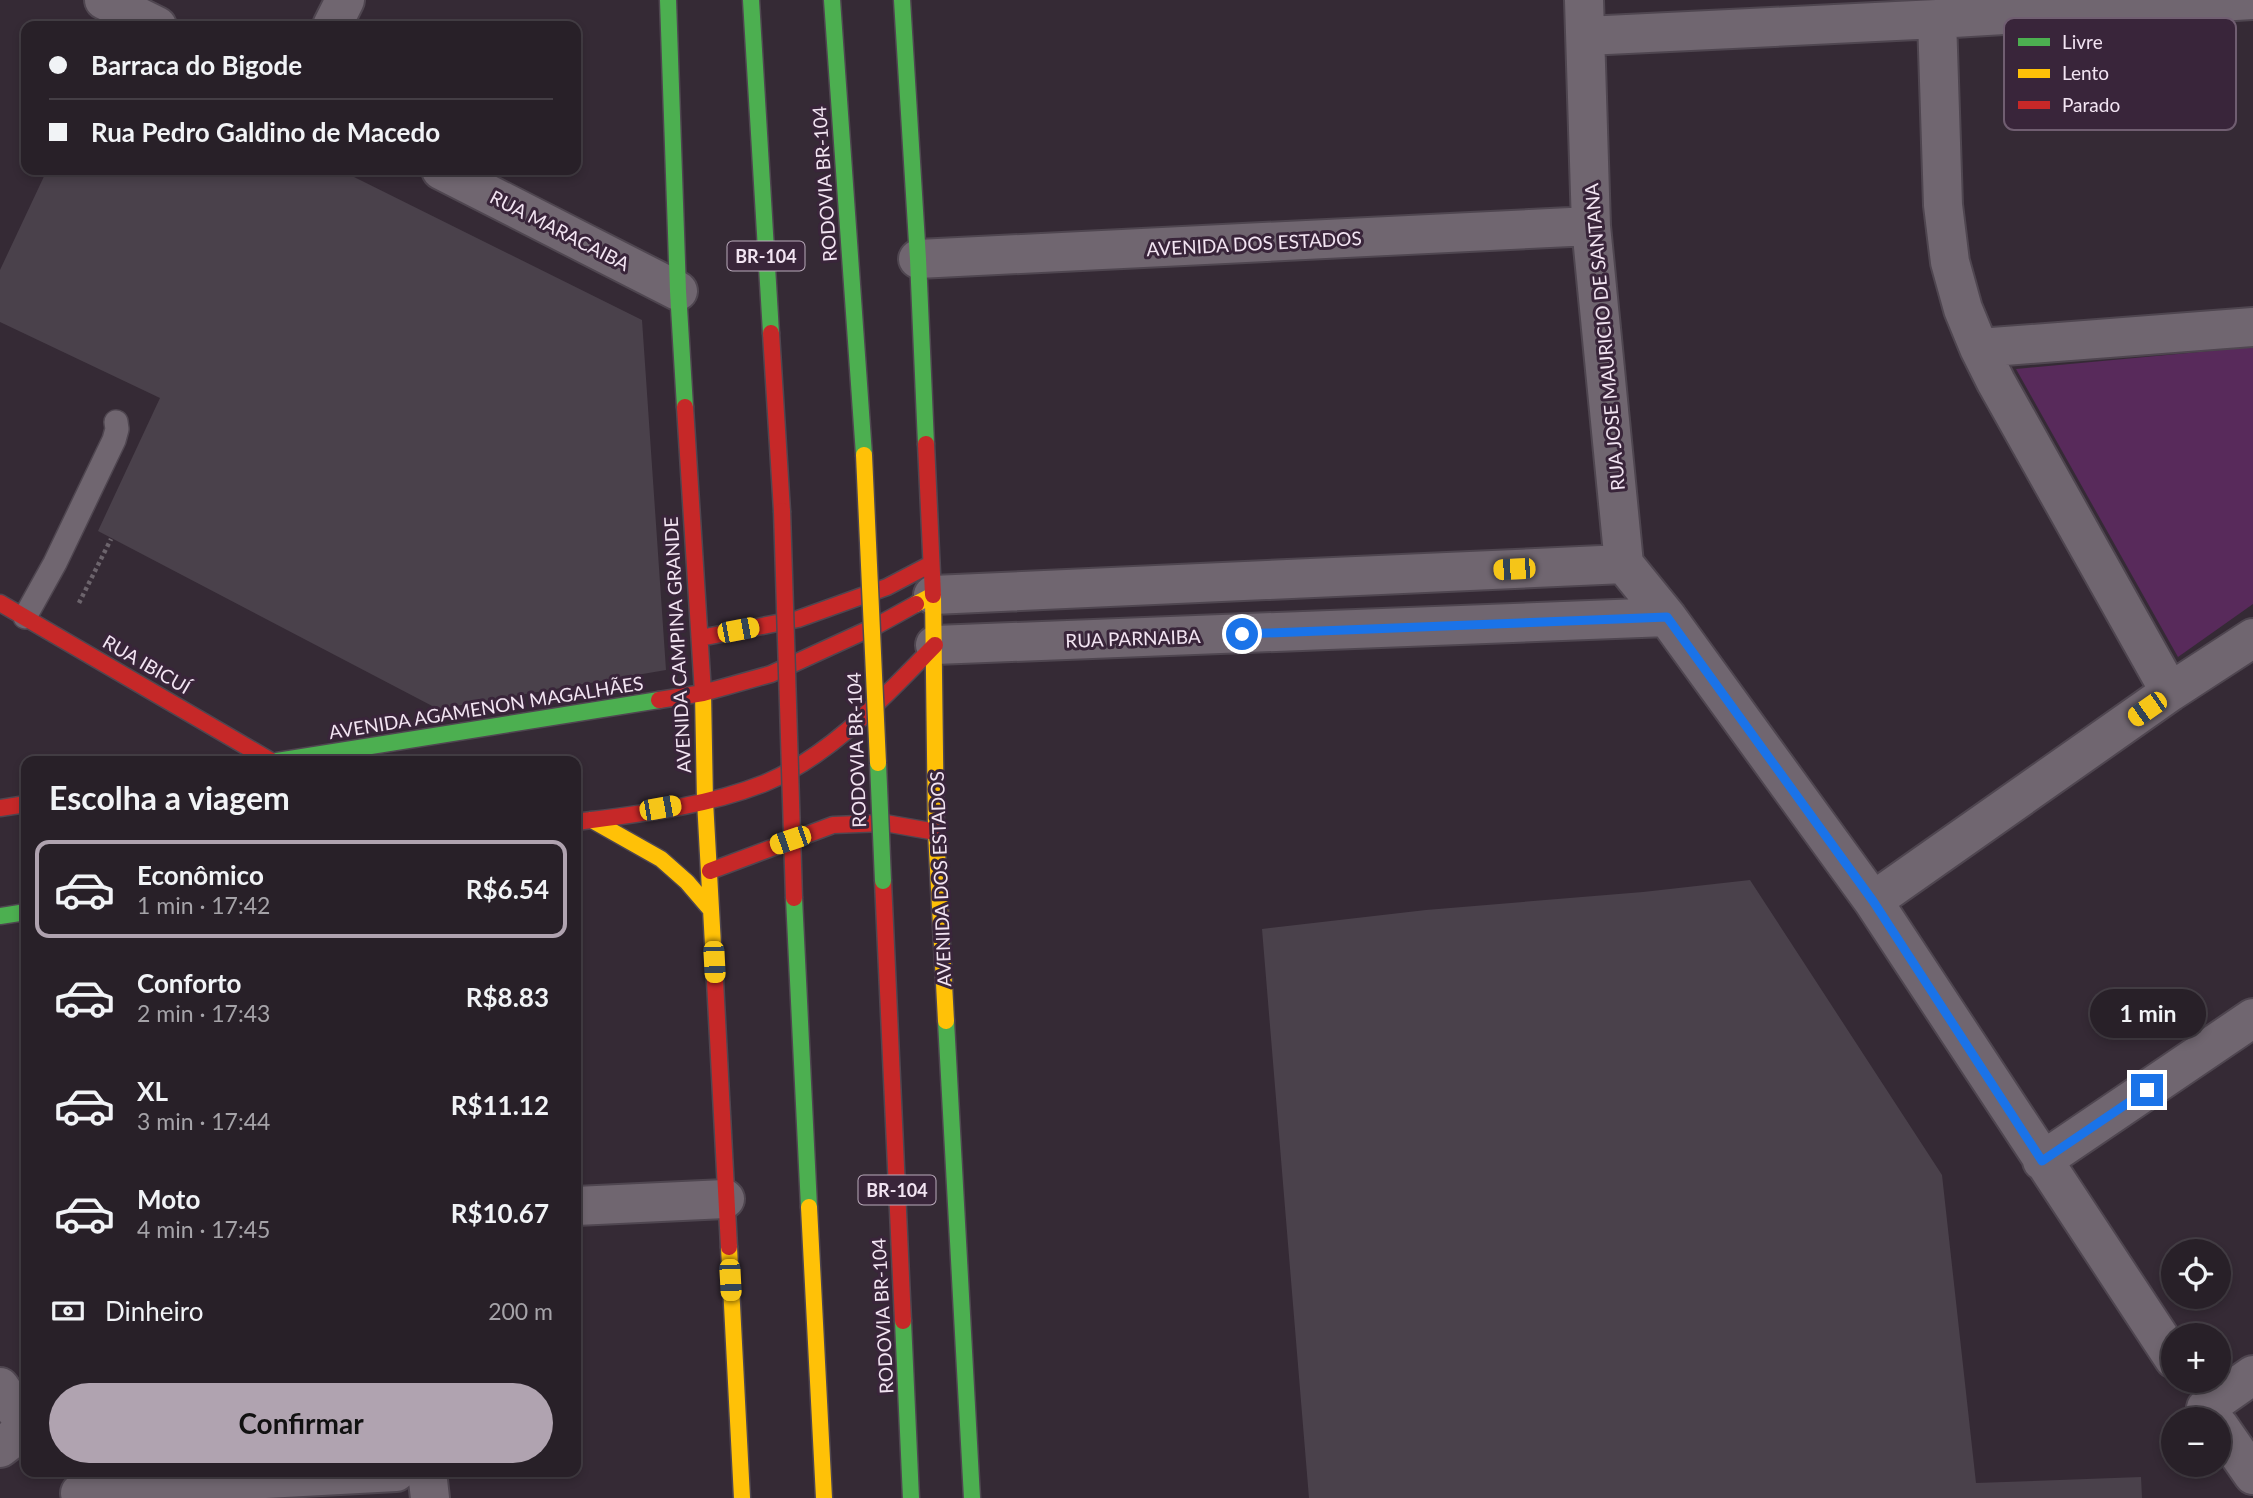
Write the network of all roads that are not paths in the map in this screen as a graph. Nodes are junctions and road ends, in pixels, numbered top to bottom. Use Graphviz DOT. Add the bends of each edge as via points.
graph roads {
  1 [pos="104,0"];
  2 [pos="345,0"];
  3 [pos="668,0"];
  4 [pos="751,0"];
  5 [pos="832,0"];
  6 [pos="902,0"];
  7 [pos="2252,0"];
  8 [pos="1585,18"];
  9 [pos="1937,19"];
  10 [pos="147,21"];
  11 [pos="334,21"];
  12 [pos="451,175"];
  13 [pos="1591,226"];
  14 [pos="918,259"];
  15 [pos="678,291"];
  16 [pos="2253,327"];
  17 [pos="1979,348"];
  18 [pos="116,422"];
  19 [pos="1624,564"];
  20 [pos="932,579"];
  21 [pos="0,603"];
  22 [pos="1667,617"];
  23 [pos="25,618"];
  24 [pos="700,638"];
  25 [pos="2253,638"];
  26 [pos="935,645"];
  27 [pos="2170,692"];
  28 [pos="703,693"];
  29 [pos="263,756"];
  30 [pos="308,756"];
  31 [pos="705,801"];
  32 [pos="21,805"];
  33 [pos="0,808"];
  34 [pos="584,821"];
  35 [pos="936,832"];
  36 [pos="710,871"];
  37 [pos="1873,901"];
  38 [pos="711,910"];
  39 [pos="21,913"];
  40 [pos="0,916"];
  41 [pos="2253,1018"];
  42 [pos="2042,1161"];
  43 [pos="725,1199"];
  44 [pos="581,1206"];
  45 [pos="2161,1340"];
  46 [pos="2253,1375"];
  47 [pos="0,1387"];
  48 [pos="2208,1407"];
  49 [pos="21,1419"];
  50 [pos="21,1431"];
  51 [pos="2231,1443"];
  52 [pos="0,1448"];
  53 [pos="2253,1475"];
  54 [pos="209,1477"];
  55 [pos="428,1477"];
  56 [pos="134,1479"];
  57 [pos="75,1488"];
  58 [pos="430,1498"];
  59 [pos="742,1498"];
  60 [pos="824,1498"];
  61 [pos="911,1498"];
  62 [pos="972,1498"];
  1 -- 10 [label="street"];
  2 -- 11 [label="street"];
  3 -- 15 [label="main road, AVENIDA CAMPINA GRANDE"];
  4 -- 60 [label="main road, BR-104, bridge" via="782,511 794,898"];
  5 -- 61 [label="main road, RODOVIA BR-104 / BR-104, bridge" via="864,455"];
  6 -- 14 [label="main road, AVENIDA DOS ESTADOS"];
  7 -- 9 [label="street"];
  8 -- 9 [label="street"];
  8 -- 13 [label="street, RUA JOSE MAURICIO DE SANTANA"];
  9 -- 17 [label="street" via="1950,262"];
  12 -- 15 [label="street, RUA MARACAIBA"];
  13 -- 14 [label="street, AVENIDA DOS ESTADOS"];
  13 -- 19 [label="street, RUA JOSE MAURICIO DE SANTANA"];
  14 -- 20 [label="main road, AVENIDA DOS ESTADOS"];
  15 -- 24 [label="main road, AVENIDA CAMPINA GRANDE"];
  16 -- 17 [label="street"];
  17 -- 27 [label="street"];
  18 -- 23 [label="lane" via="114,440"];
  19 -- 20 [label="street"];
  19 -- 22 [label="street"];
  20 -- 24 [label="main road" via="887,586 798,619"];
  20 -- 26 [label="main road, AVENIDA DOS ESTADOS"];
  20 -- 28 [label="main road, AVENIDA AGAMENON MAGALHÃES" via="878,625 771,674"];
  21 -- 23 [label="main road, RUA IBICUÍ"];
  22 -- 26 [label="street, RUA PARNAIBA"];
  22 -- 37 [label="street"];
  23 -- 29 [label="main road, RUA IBICUÍ"];
  24 -- 28 [label="main road, AVENIDA CAMPINA GRANDE"];
  25 -- 27 [label="street"];
  26 -- 31 [label="main road" via="839,736 788,772"];
  26 -- 35 [label="main road, AVENIDA DOS ESTADOS"];
  27 -- 37 [label="street"];
  28 -- 30 [label="main road, AVENIDA AGAMENON MAGALHÃES"];
  28 -- 31 [label="main road, AVENIDA CAMPINA GRANDE"];
  31 -- 34 [label="main road"];
  31 -- 36 [label="main road, AVENIDA CAMPINA GRANDE"];
  32 -- 33 [label="main road"];
  34 -- 38 [label="main road" via="661,859"];
  35 -- 36 [label="main road" via="885,823 833,825"];
  35 -- 62 [label="main road, AVENIDA DOS ESTADOS"];
  36 -- 38 [label="main road, AVENIDA CAMPINA GRANDE"];
  37 -- 42 [label="street"];
  38 -- 43 [label="main road, AVENIDA CAMPINA GRANDE"];
  39 -- 40 [label="main road"];
  41 -- 42 [label="street"];
  42 -- 45 [label="street"];
  43 -- 44 [label="street"];
  43 -- 59 [label="main road, AVENIDA CAMPINA GRANDE"];
  46 -- 48 [label="street"];
  47 -- 49 [label="street"];
  50 -- 52 [label="street"];
  51 -- 53 [label="street"];
  54 -- 56 [label="street"];
  55 -- 58 [label="street"];
  56 -- 57 [label="street"];
}
